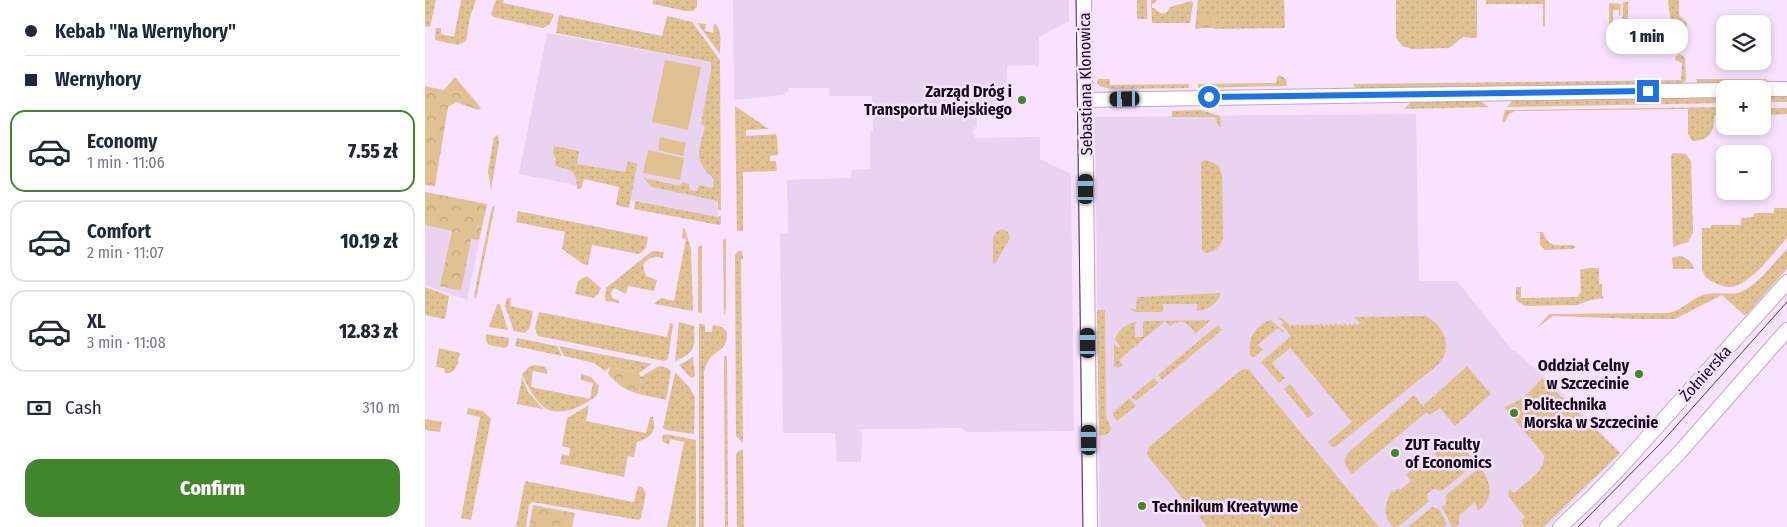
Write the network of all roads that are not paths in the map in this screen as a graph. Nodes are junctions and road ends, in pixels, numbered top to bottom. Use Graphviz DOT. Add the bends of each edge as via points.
graph roads {
  1 [pos="1084,0"];
  2 [pos="1771,89"];
  3 [pos="1787,89"];
  4 [pos="1716,90"];
  5 [pos="1085,100"];
  6 [pos="1787,282"];
  7 [pos="1787,330"];
  8 [pos="1090,527"];
  9 [pos="1560,527"];
  10 [pos="1607,527"];
  1 -- 5 [label="street, Sebastiana Klonowica"];
  2 -- 3 [label="street"];
  4 -- 5 [label="street"];
  5 -- 8 [label="street, Sebastiana Klonowica"];
  6 -- 9 [label="street, Żołnierska" via="1621,468"];
  7 -- 10 [label="street, Żołnierska" via="1679,452"];
}
